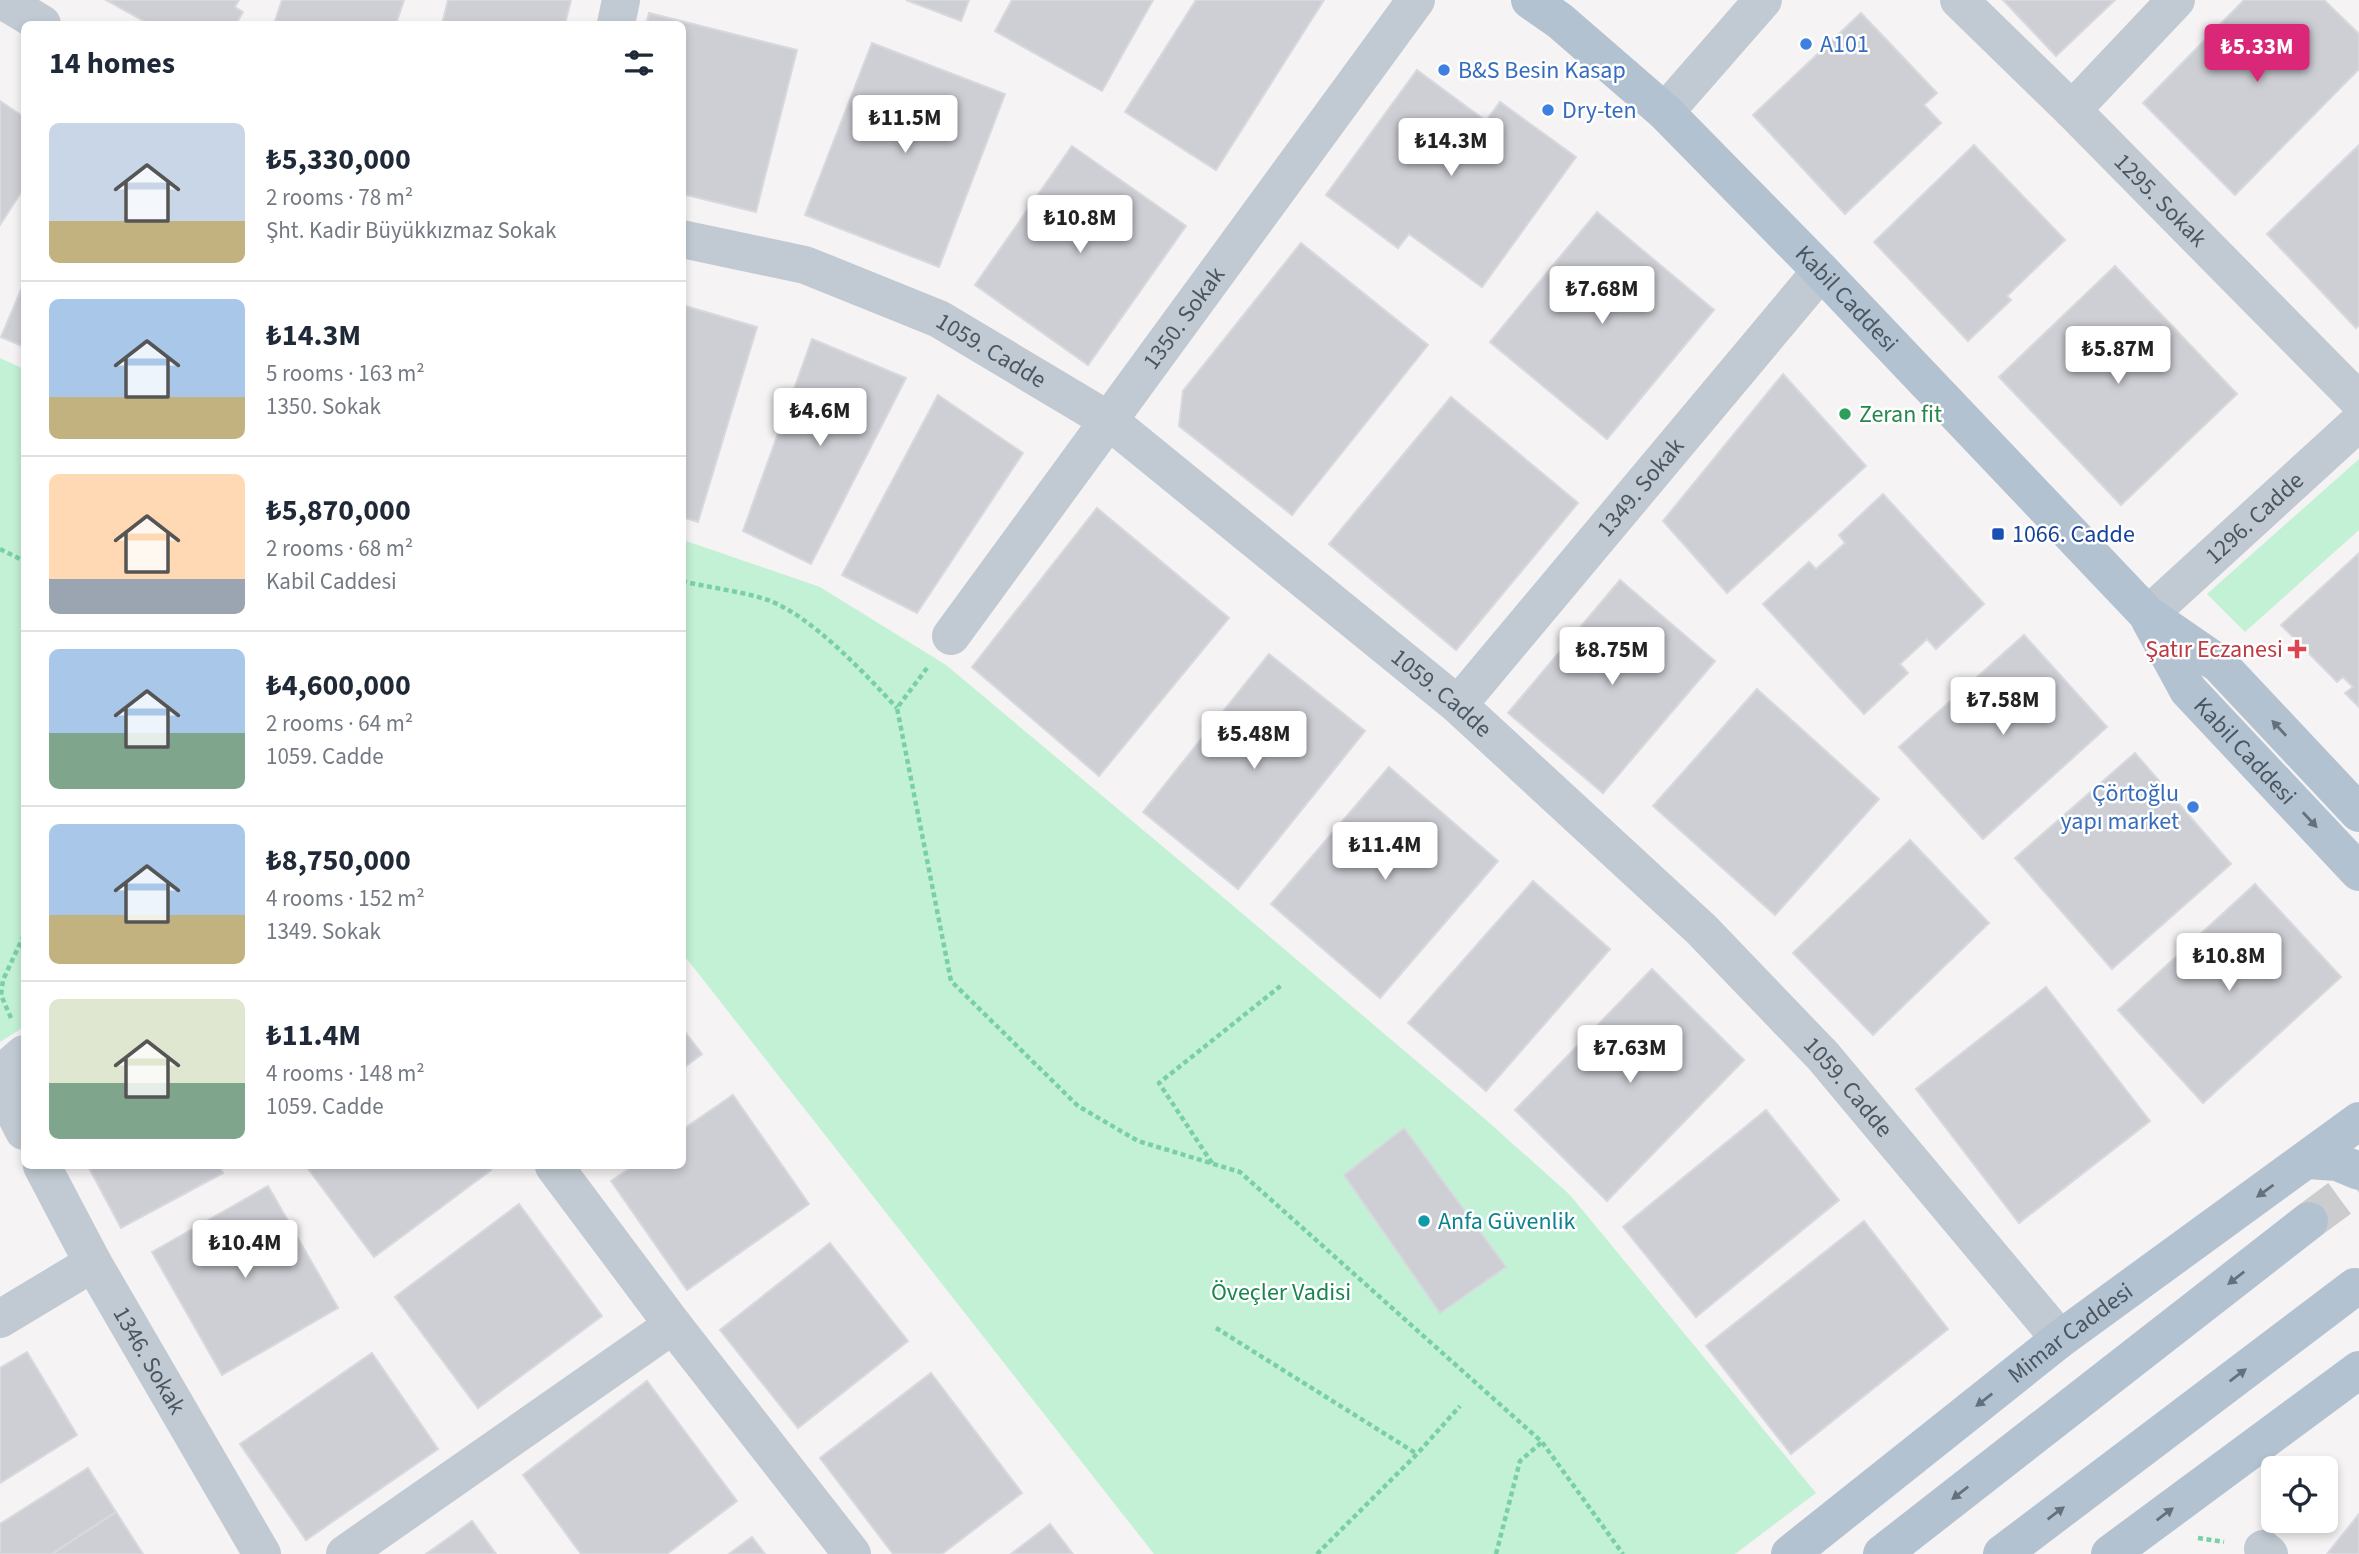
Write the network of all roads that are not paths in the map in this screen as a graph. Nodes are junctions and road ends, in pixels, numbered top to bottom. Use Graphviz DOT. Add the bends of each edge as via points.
graph roads {
  1 [pos="2,0"];
  2 [pos="621,0"];
  3 [pos="1416,0"];
  4 [pos="1530,0"];
  5 [pos="1763,0"];
  6 [pos="1958,0"];
  7 [pos="2176,0"];
  8 [pos="37,21"];
  9 [pos="617,21"];
  10 [pos="2072,110"];
  11 [pos="1665,112"];
  12 [pos="686,240"];
  13 [pos="1821,271"];
  14 [pos="2359,401"];
  15 [pos="1108,421"];
  16 [pos="2359,422"];
  17 [pos="2148,615"];
  18 [pos="950,636"];
  19 [pos="1458,705"];
  20 [pos="2359,813"];
  21 [pos="2359,872"];
  22 [pos="20,1040"];
  23 [pos="0,1075"];
  24 [pos="0,1084"];
  25 [pos="2359,1121"];
  26 [pos="21,1125"];
  27 [pos="2307,1160"];
  28 [pos="44,1169"];
  29 [pos="556,1169"];
  30 [pos="2359,1171"];
  31 [pos="2309,1221"];
  32 [pos="93,1263"];
  33 [pos="2355,1287"];
  34 [pos="0,1319"];
  35 [pos="673,1325"];
  36 [pos="2060,1339"];
  37 [pos="2359,1370"];
  38 [pos="262,1554"];
  39 [pos="345,1554"];
  40 [pos="852,1554"];
  41 [pos="1790,1554"];
  42 [pos="1882,1554"];
  43 [pos="2002,1554"];
  44 [pos="2110,1554"];
  1 -- 8 [label="street"];
  2 -- 9 [label="street"];
  3 -- 15 [label="street, 1350. Sokak"];
  4 -- 11 [label="main road, Kabil Caddesi"];
  5 -- 11 [label="street"];
  6 -- 10 [label="street, 1295. Sokak"];
  7 -- 10 [label="street"];
  10 -- 14 [label="street, 1295. Sokak"];
  11 -- 13 [label="main road, Kabil Caddesi"];
  12 -- 15 [label="street, 1059. Cadde" via="805,265 939,319"];
  13 -- 17 [label="main road, Kabil Caddesi"];
  13 -- 19 [label="street, 1349. Sokak"];
  15 -- 18 [label="street, 1350. Sokak"];
  15 -- 19 [label="street, 1059. Cadde"];
  16 -- 17 [label="street, 1296. Cadde"];
  20 -- 17 [label="main road, Kabil Caddesi, one-way" via="2219,664"];
  17 -- 21 [label="main road, Kabil Caddesi, one-way" via="2188,690"];
  19 -- 36 [label="street, 1059. Cadde" via="1702,930 1823,1056"];
  22 -- 23 [label="street"];
  24 -- 26 [label="street"];
  25 -- 27 [label="main road, Mimar Caddesi"];
  27 -- 30 [label="main road" via="2337,1162"];
  27 -- 36 [label="main road, Mimar Caddesi, one-way"];
  28 -- 32 [label="street, 1346. Sokak"];
  29 -- 35 [label="street"];
  31 -- 42 [label="main road, one-way"];
  32 -- 34 [label="street"];
  32 -- 38 [label="street, 1346. Sokak"];
  43 -- 33 [label="main road, one-way"];
  35 -- 39 [label="street"];
  35 -- 40 [label="street"];
  36 -- 41 [label="main road, Mimar Caddesi, one-way"];
  44 -- 37 [label="main road, one-way"];
}
